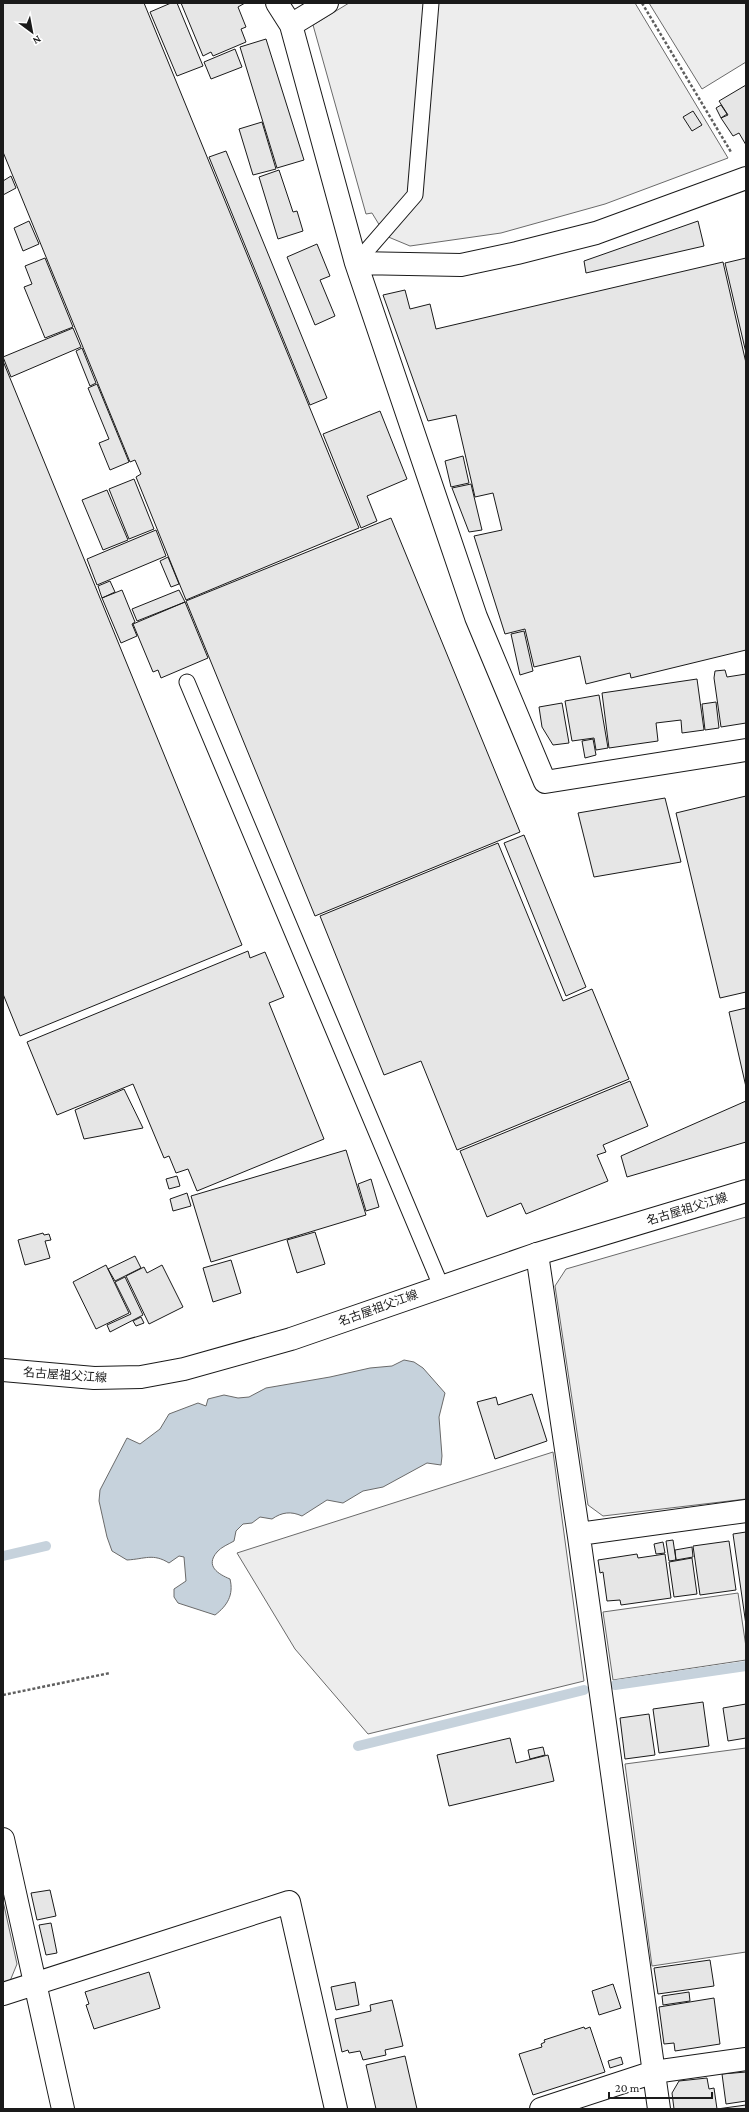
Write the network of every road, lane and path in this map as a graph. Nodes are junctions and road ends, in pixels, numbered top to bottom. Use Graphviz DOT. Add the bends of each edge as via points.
graph roads {
  1 [pos="277,3"];
  2 [pos="327,3"];
  3 [pos="431,3"];
  4 [pos="642,3"];
  5 [pos="291,25"];
  6 [pos="734,156"];
  7 [pos="746,178"];
  8 [pos="356,263"];
  9 [pos="187,682"];
  10 [pos="746,750"];
  11 [pos="746,1191"];
  12 [pos="537,1254"];
  13 [pos="441,1286"];
  14 [pos="3,1370"];
  15 [pos="746,1511"];
  16 [pos="579,1534"];
  17 [pos="110,1673"];
  18 [pos="3,1695"];
  19 [pos="3,1839"];
  20 [pos="36,1983"];
  21 [pos="3,1994"];
  22 [pos="746,2059"];
  23 [pos="654,2072"];
  24 [pos="63,2109"];
  25 [pos="336,2109"];
  26 [pos="541,2109"];
  27 [pos="659,2109"];
  1 -- 5 [label="street"];
  2 -- 5 [label="street"];
  3 -- 8 [label="lane" via="415,195"];
  4 -- 6 [label="path"];
  5 -- 8 [label="street"];
  7 -- 8 [label="street" via="596,233 517,253 461,265"];
  8 -- 10 [label="street" via="476,617 545,782"];
  9 -- 13 [label="lane"];
  11 -- 12 [label="street, 名古屋祖父江線"];
  12 -- 13 [label="street, 名古屋祖父江線"];
  12 -- 16 [label="street"];
  13 -- 14 [label="street, 名古屋祖父江線" via="291,1339 184,1369 141,1377 94,1378"];
  15 -- 16 [label="street"];
  16 -- 23 [label="street"];
  17 -- 18 [label="path"];
  19 -- 20 [label="street"];
  20 -- 21 [label="street"];
  20 -- 24 [label="street"];
  20 -- 25 [label="street" via="289,1902"];
  22 -- 23 [label="street"];
  23 -- 26 [label="street"];
  23 -- 27 [label="street"];
}
